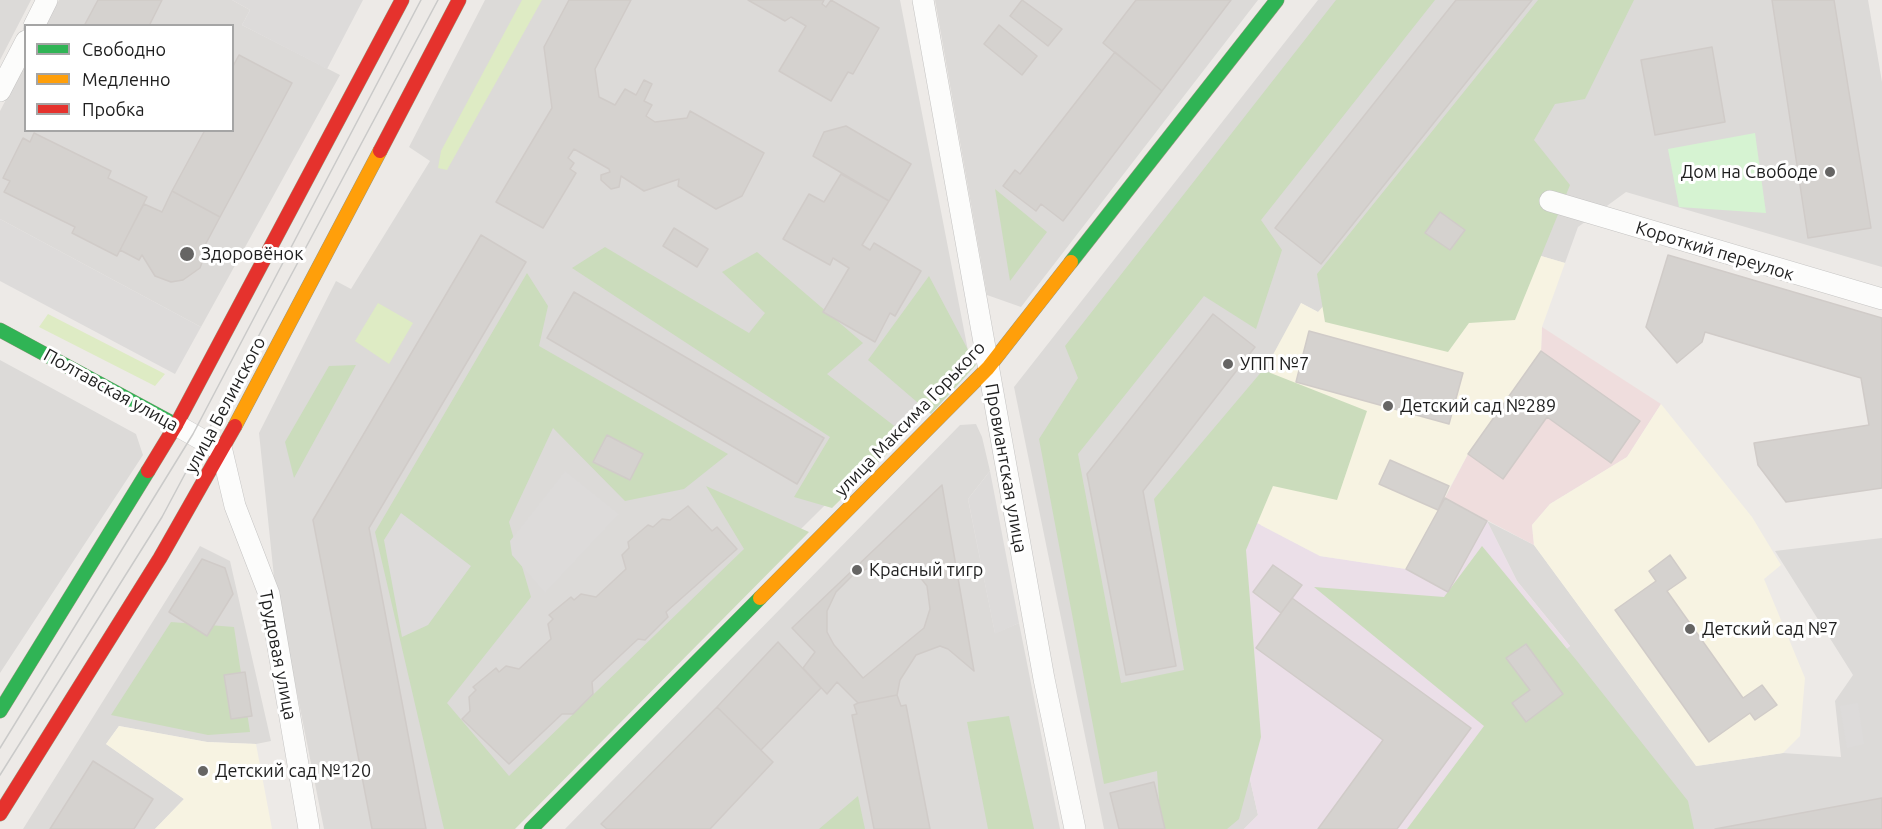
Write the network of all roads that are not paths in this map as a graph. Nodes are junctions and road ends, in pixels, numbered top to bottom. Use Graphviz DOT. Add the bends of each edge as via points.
graph roads {
  1 [pos="47,0"];
  2 [pos="402,0"];
  3 [pos="459,0"];
  4 [pos="922,0"];
  5 [pos="1277,0"];
  6 [pos="35,24"];
  7 [pos="24,46"];
  8 [pos="0,91"];
  9 [pos="1550,201"];
  10 [pos="1882,299"];
  11 [pos="0,330"];
  12 [pos="988,368"];
  13 [pos="176,425"];
  14 [pos="222,451"];
  15 [pos="0,711"];
  16 [pos="0,814"];
  17 [pos="309,829"];
  18 [pos="531,829"];
  19 [pos="1074,829"];
  1 -- 6 [label="street"];
  2 -- 13 [label="main road, улица Белинского"];
  3 -- 14 [label="main road, улица Белинского"];
  4 -- 12 [label="street, Провиантская улица"];
  5 -- 12 [label="main road, улица Максима Горького"];
  7 -- 8 [label="street"];
  9 -- 10 [label="street, Короткий переулок"];
  11 -- 13 [label="main road, Полтавская улица"];
  12 -- 18 [label="main road, улица Максима Горького"];
  12 -- 19 [label="street, Провиантская улица"];
  13 -- 14 [label="street, Полтавская улица"];
  13 -- 15 [label="main road, улица Белинского"];
  14 -- 16 [label="main road, улица Белинского"];
  14 -- 17 [label="street, Трудовая улица" via="235,506 269,594"];
}
